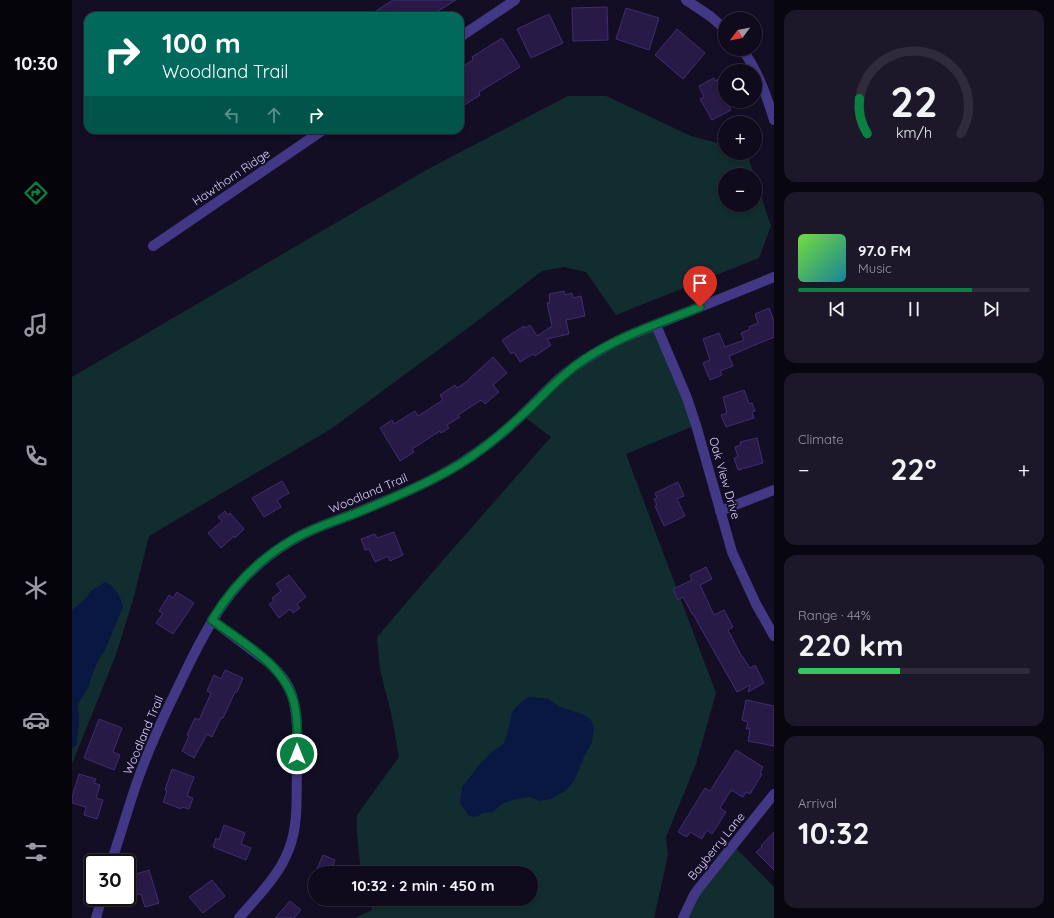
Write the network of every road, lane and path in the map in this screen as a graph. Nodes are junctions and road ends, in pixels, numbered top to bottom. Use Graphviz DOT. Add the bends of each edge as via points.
graph roads {
  1 [pos="515,0"];
  2 [pos="686,0"];
  3 [pos="718,23"];
  4 [pos="464,34"];
  5 [pos="747,56"];
  6 [pos="774,120"];
  7 [pos="317,134"];
  8 [pos="153,246"];
  9 [pos="774,277"];
  10 [pos="656,325"];
  11 [pos="774,490"];
  12 [pos="720,511"];
  13 [pos="212,620"];
  14 [pos="774,636"];
  15 [pos="774,794"];
  16 [pos="114,854"];
  17 [pos="99,906"];
  18 [pos="96,918"];
  19 [pos="239,918"];
  20 [pos="683,918"];
  1 -- 4 [label="street"];
  2 -- 3 [label="street"];
  5 -- 6 [label="street" via="763,86"];
  7 -- 8 [label="street, Hawthorn Ridge"];
  9 -- 10 [label="street, Woodland Trail"];
  10 -- 12 [label="street, Oak View Drive" via="687,398"];
  10 -- 13 [label="street, Woodland Trail" via="606,346 576,365 493,440 461,463 409,490 292,540 248,574"];
  11 -- 12 [label="street"];
  12 -- 14 [label="street, Oak View Drive" via="739,570"];
  13 -- 16 [label="street, Woodland Trail" via="158,729 137,782"];
  13 -- 19 [label="street" via="276,669 289,689 296,712 296,817 292,839 279,869"];
  15 -- 20 [label="street, Bayberry Lane" via="699,888"];
  17 -- 18 [label="street"];
}
